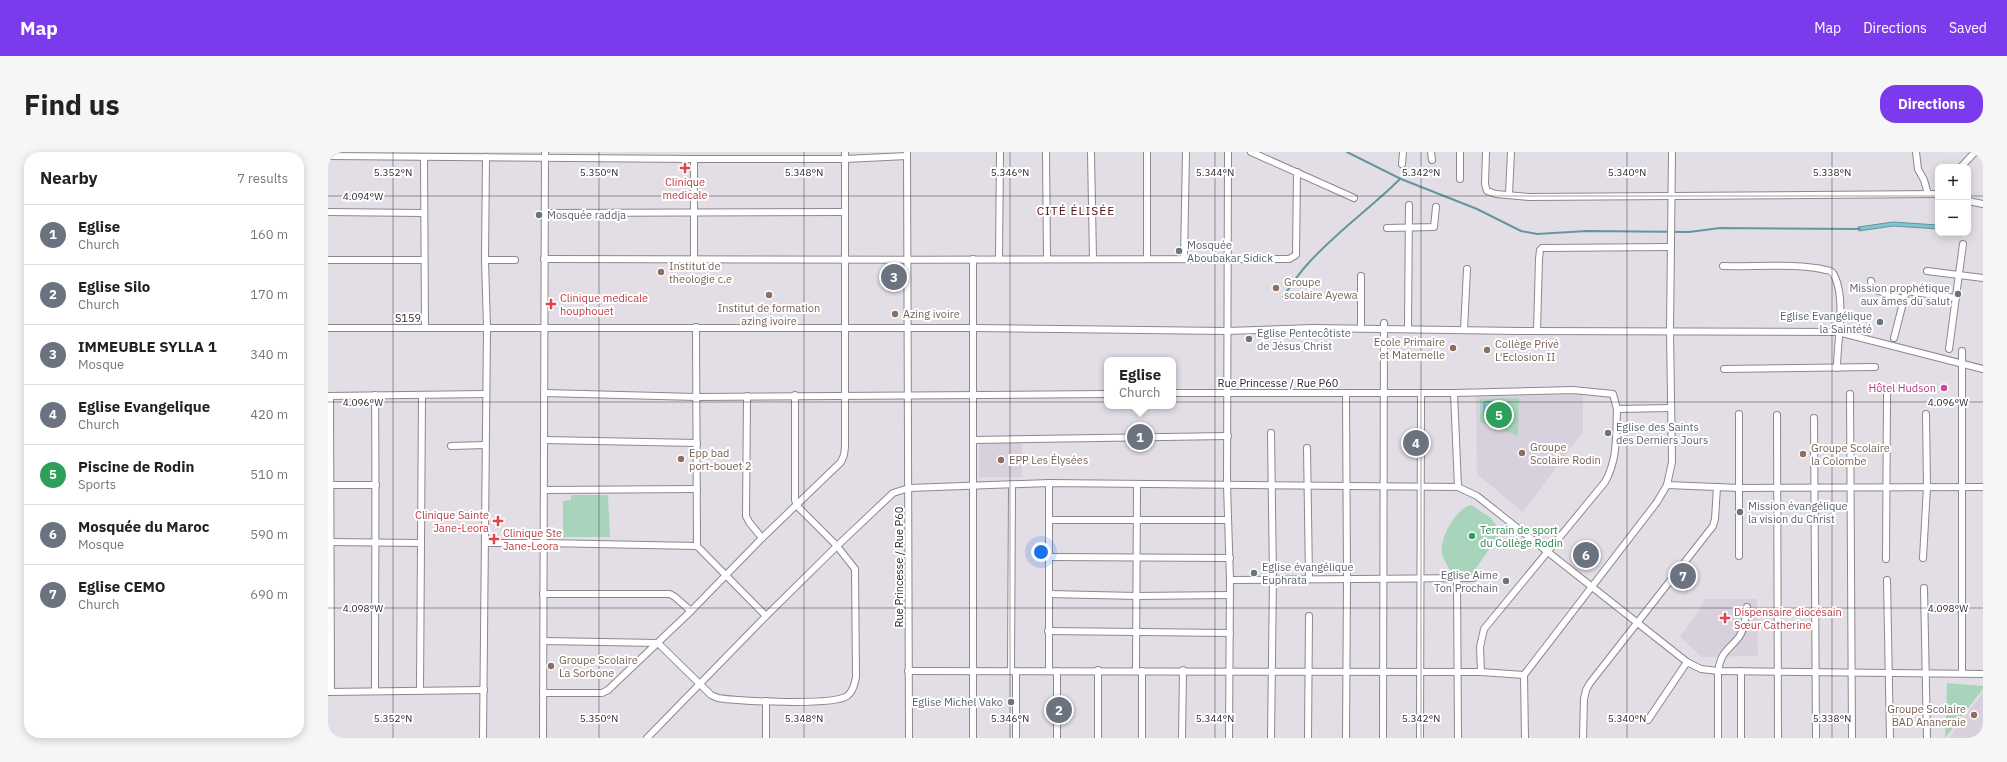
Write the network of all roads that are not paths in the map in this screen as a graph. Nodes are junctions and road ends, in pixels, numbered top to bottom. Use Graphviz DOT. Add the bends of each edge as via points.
graph roads {
  1 [pos="1000,152"];
  2 [pos="1046,152"];
  3 [pos="1091,152"];
  4 [pos="1147,152"];
  5 [pos="1186,152"];
  6 [pos="1228,152"];
  7 [pos="1251,152"];
  8 [pos="1403,152"];
  9 [pos="1431,152"];
  10 [pos="1460,152"];
  11 [pos="1486,152"];
  12 [pos="1511,152"];
  13 [pos="1672,152"];
  14 [pos="1916,152"];
  15 [pos="1975,152"];
  16 [pos="545,154"];
  17 [pos="907,154"];
  18 [pos="845,155"];
  19 [pos="328,156"];
  20 [pos="486,157"];
  21 [pos="424,158"];
  22 [pos="694,159"];
  23 [pos="1432,160"];
  24 [pos="1402,164"];
  25 [pos="1964,164"];
  26 [pos="1297,172"];
  27 [pos="1460,179"];
  28 [pos="1935,193"];
  29 [pos="1509,194"];
  30 [pos="1928,194"];
  31 [pos="1672,195"];
  32 [pos="1354,198"];
  33 [pos="1971,201"];
  34 [pos="1983,204"];
  35 [pos="1409,205"];
  36 [pos="1436,207"];
  37 [pos="328,212"];
  38 [pos="844,212"];
  39 [pos="423,213"];
  40 [pos="544,214"];
  41 [pos="694,214"];
  42 [pos="1387,228"];
  43 [pos="1409,228"];
  44 [pos="1964,244"];
  45 [pos="1671,247"];
  46 [pos="1047,258"];
  47 [pos="544,259"];
  48 [pos="907,259"];
  49 [pos="999,259"];
  50 [pos="1093,259"];
  51 [pos="1147,259"];
  52 [pos="1184,259"];
  53 [pos="328,260"];
  54 [pos="423,260"];
  55 [pos="485,260"];
  56 [pos="515,260"];
  57 [pos="694,260"];
  58 [pos="845,260"];
  59 [pos="973,260"];
  60 [pos="1228,260"];
  61 [pos="1723,266"];
  62 [pos="1467,269"];
  63 [pos="1927,271"];
  64 [pos="1361,276"];
  65 [pos="1959,276"];
  66 [pos="1983,278"];
  67 [pos="1871,280"];
  68 [pos="1956,298"];
  69 [pos="1903,299"];
  70 [pos="1384,326"];
  71 [pos="696,327"];
  72 [pos="328,328"];
  73 [pos="425,328"];
  74 [pos="487,328"];
  75 [pos="544,328"];
  76 [pos="845,328"];
  77 [pos="908,328"];
  78 [pos="975,328"];
  79 [pos="1361,328"];
  80 [pos="1408,329"];
  81 [pos="1464,330"];
  82 [pos="1227,331"];
  83 [pos="1537,331"];
  84 [pos="1670,331"];
  85 [pos="1838,332"];
  86 [pos="1894,338"];
  87 [pos="1949,349"];
  88 [pos="1962,351"];
  89 [pos="1963,364"];
  90 [pos="1875,367"];
  91 [pos="1837,368"];
  92 [pos="1724,369"];
  93 [pos="1983,369"];
  94 [pos="1228,392"];
  95 [pos="544,393"];
  96 [pos="1176,393"];
  97 [pos="1346,393"];
  98 [pos="1383,393"];
  99 [pos="1421,393"];
  100 [pos="1454,393"];
  101 [pos="486,394"];
  102 [pos="1104,394"];
  103 [pos="1850,394"];
  104 [pos="1887,394"];
  105 [pos="375,395"];
  106 [pos="422,395"];
  107 [pos="795,395"];
  108 [pos="908,395"];
  109 [pos="329,396"];
  110 [pos="747,396"];
  111 [pos="845,396"];
  112 [pos="973,396"];
  113 [pos="697,397"];
  114 [pos="1671,408"];
  115 [pos="1617,409"];
  116 [pos="1740,414"];
  117 [pos="1926,414"];
  118 [pos="1777,415"];
  119 [pos="1814,418"];
  120 [pos="1271,433"];
  121 [pos="1228,436"];
  122 [pos="544,440"];
  123 [pos="974,440"];
  124 [pos="697,443"];
  125 [pos="485,445"];
  126 [pos="451,446"];
  127 [pos="1307,448"];
  128 [pos="1050,483"];
  129 [pos="330,485"];
  130 [pos="376,485"];
  131 [pos="975,485"];
  132 [pos="1012,485"];
  133 [pos="1137,485"];
  134 [pos="1227,485"];
  135 [pos="1667,485"];
  136 [pos="1270,486"];
  137 [pos="1347,486"];
  138 [pos="1383,486"];
  139 [pos="1420,486"];
  140 [pos="1309,487"];
  141 [pos="1458,487"];
  142 [pos="1717,487"];
  143 [pos="1852,487"];
  144 [pos="1888,487"];
  145 [pos="1927,487"];
  146 [pos="1963,487"];
  147 [pos="1983,487"];
  148 [pos="909,488"];
  149 [pos="1740,488"];
  150 [pos="1777,488"];
  151 [pos="1814,488"];
  152 [pos="697,489"];
  153 [pos="545,490"];
  154 [pos="797,506"];
  155 [pos="1049,520"];
  156 [pos="1136,520"];
  157 [pos="1228,520"];
  158 [pos="762,538"];
  159 [pos="329,542"];
  160 [pos="377,542"];
  161 [pos="421,543"];
  162 [pos="485,543"];
  163 [pos="544,543"];
  164 [pos="698,546"];
  165 [pos="837,546"];
  166 [pos="1549,551"];
  167 [pos="1739,556"];
  168 [pos="1049,557"];
  169 [pos="1137,558"];
  170 [pos="1230,558"];
  171 [pos="1923,558"];
  172 [pos="1886,560"];
  173 [pos="726,575"];
  174 [pos="1273,578"];
  175 [pos="1309,578"];
  176 [pos="1348,578"];
  177 [pos="1384,578"];
  178 [pos="1420,578"];
  179 [pos="1456,578"];
  180 [pos="1473,578"];
  181 [pos="1230,580"];
  182 [pos="1887,580"];
  183 [pos="1591,587"];
  184 [pos="1924,588"];
  185 [pos="543,594"];
  186 [pos="1049,594"];
  187 [pos="1230,595"];
  188 [pos="1137,596"];
  189 [pos="1747,607"];
  190 [pos="691,611"];
  191 [pos="766,616"];
  192 [pos="1309,616"];
  193 [pos="1638,623"];
  194 [pos="1048,631"];
  195 [pos="1137,632"];
  196 [pos="1230,633"];
  197 [pos="544,641"];
  198 [pos="658,643"];
  199 [pos="1687,662"];
  200 [pos="974,670"];
  201 [pos="1098,670"];
  202 [pos="1183,670"];
  203 [pos="908,671"];
  204 [pos="1013,671"];
  205 [pos="1049,671"];
  206 [pos="1057,671"];
  207 [pos="1139,671"];
  208 [pos="1718,671"];
  209 [pos="1741,671"];
  210 [pos="1815,671"];
  211 [pos="1229,672"];
  212 [pos="1383,672"];
  213 [pos="1420,672"];
  214 [pos="1456,672"];
  215 [pos="1481,672"];
  216 [pos="1777,672"];
  217 [pos="1852,672"];
  218 [pos="1272,673"];
  219 [pos="1309,673"];
  220 [pos="1346,673"];
  221 [pos="1889,673"];
  222 [pos="1962,673"];
  223 [pos="1926,674"];
  224 [pos="1983,674"];
  225 [pos="1524,675"];
  226 [pos="701,684"];
  227 [pos="375,690"];
  228 [pos="420,690"];
  229 [pos="484,690"];
  230 [pos="330,692"];
  231 [pos="543,692"];
  232 [pos="766,701"];
  233 [pos="1648,720"];
  234 [pos="483,738"];
  235 [pos="543,738"];
  236 [pos="647,738"];
  237 [pos="766,738"];
  238 [pos="909,738"];
  239 [pos="973,738"];
  240 [pos="1016,738"];
  241 [pos="1057,738"];
  242 [pos="1098,738"];
  243 [pos="1142,738"];
  244 [pos="1182,738"];
  245 [pos="1229,738"];
  246 [pos="1271,738"];
  247 [pos="1308,738"];
  248 [pos="1346,738"];
  249 [pos="1383,738"];
  250 [pos="1420,738"];
  251 [pos="1458,738"];
  252 [pos="1524,738"];
  253 [pos="1583,738"];
  254 [pos="1718,738"];
  255 [pos="1741,738"];
  256 [pos="1778,738"];
  257 [pos="1816,738"];
  258 [pos="1852,738"];
  259 [pos="1890,738"];
  260 [pos="1926,738"];
  1 -- 49 [label="street"];
  2 -- 46 [label="street"];
  3 -- 50 [label="street"];
  4 -- 51 [label="street"];
  5 -- 52 [label="street"];
  6 -- 60 [label="street"];
  7 -- 26 [label="street"];
  8 -- 24 [label="street"];
  9 -- 23 [label="street"];
  10 -- 27 [label="street"];
  11 -- 29 [label="street" via="1487,191"];
  12 -- 29 [label="street"];
  13 -- 31 [label="street"];
  14 -- 30 [label="street" via="1918,169"];
  15 -- 25 [label="street"];
  16 -- 20 [label="street"];
  16 -- 22 [label="street"];
  16 -- 40 [label="street"];
  17 -- 18 [label="street"];
  17 -- 48 [label="street, Rue Princesse / Rue P60"];
  18 -- 22 [label="street"];
  18 -- 38 [label="street"];
  19 -- 21 [label="street"];
  20 -- 21 [label="street"];
  20 -- 55 [label="street"];
  21 -- 39 [label="street"];
  22 -- 41 [label="street"];
  26 -- 32 [label="street"];
  26 -- 60 [label="street" via="1296,255 1289,260"];
  28 -- 30 [label="street"];
  29 -- 31 [label="street" via="1529,197"];
  30 -- 31 [label="street"];
  31 -- 45 [label="street"];
  33 -- 34 [label="street"];
  35 -- 43 [label="street"];
  36 -- 43 [label="street" via="1434,227"];
  37 -- 39 [label="street"];
  38 -- 41 [label="street"];
  38 -- 58 [label="street"];
  39 -- 54 [label="street"];
  40 -- 41 [label="street"];
  40 -- 47 [label="street"];
  41 -- 57 [label="street"];
  42 -- 43 [label="street"];
  43 -- 80 [label="street"];
  44 -- 65 [label="street"];
  45 -- 83 [label="street" via="1542,248 1539,259"];
  45 -- 84 [label="street"];
  46 -- 49 [label="street"];
  46 -- 50 [label="street"];
  47 -- 57 [label="street"];
  47 -- 75 [label="street"];
  48 -- 58 [label="street"];
  48 -- 59 [label="street"];
  48 -- 77 [label="street, Rue Princesse / Rue P60"];
  49 -- 59 [label="street"];
  50 -- 51 [label="street"];
  51 -- 52 [label="street"];
  52 -- 60 [label="street"];
  53 -- 54 [label="street"];
  54 -- 73 [label="street"];
  55 -- 56 [label="street"];
  55 -- 74 [label="street"];
  57 -- 58 [label="street"];
  58 -- 76 [label="street"];
  59 -- 78 [label="street"];
  60 -- 82 [label="street"];
  61 -- 85 [label="street" via="1827,270 1835,276 1838,290"];
  62 -- 81 [label="street"];
  63 -- 65 [label="street"];
  64 -- 79 [label="street"];
  65 -- 66 [label="street"];
  65 -- 68 [label="street"];
  67 -- 69 [label="street" via="1872,287 1876,290"];
  68 -- 69 [label="street" via="1908,290"];
  68 -- 87 [label="street"];
  69 -- 86 [label="street"];
  70 -- 79 [label="street, S159"];
  70 -- 80 [label="street, S159"];
  70 -- 98 [label="street"];
  71 -- 75 [label="street, S159"];
  71 -- 76 [label="street, S159"];
  71 -- 113 [label="street"];
  72 -- 73 [label="street, S159"];
  73 -- 74 [label="street, S159"];
  74 -- 75 [label="street, S159"];
  74 -- 101 [label="street"];
  75 -- 95 [label="street"];
  76 -- 77 [label="street, S159"];
  76 -- 111 [label="street"];
  77 -- 78 [label="street, S159"];
  77 -- 108 [label="street, Rue Princesse / Rue P60"];
  78 -- 82 [label="street, S159"];
  78 -- 112 [label="street"];
  79 -- 82 [label="street, S159"];
  80 -- 81 [label="street, S159"];
  81 -- 83 [label="street, S159"];
  82 -- 94 [label="street"];
  83 -- 84 [label="street, S159"];
  84 -- 85 [label="street, S159"];
  84 -- 114 [label="street"];
  85 -- 89 [label="street, S159"];
  85 -- 91 [label="street"];
  88 -- 89 [label="street"];
  89 -- 93 [label="street, S159"];
  89 -- 146 [label="street"];
  90 -- 91 [label="street"];
  91 -- 92 [label="street"];
  94 -- 96 [label="street, Rue Princesse / Rue P60"];
  94 -- 97 [label="street, Rue Princesse / Rue P60"];
  94 -- 121 [label="street"];
  95 -- 113 [label="street"];
  95 -- 122 [label="street"];
  97 -- 98 [label="street, Rue Princesse / Rue P60"];
  97 -- 137 [label="street"];
  98 -- 99 [label="street, Rue Princesse / Rue P60"];
  98 -- 138 [label="street"];
  99 -- 100 [label="street, Rue Princesse / Rue P60"];
  99 -- 139 [label="street"];
  100 -- 115 [label="street, Rue Princesse / Rue P60" via="1573,390 1606,392 1613,394"];
  100 -- 141 [label="street"];
  101 -- 106 [label="street"];
  101 -- 125 [label="street"];
  102 -- 112 [label="street"];
  103 -- 143 [label="street"];
  104 -- 144 [label="street"];
  105 -- 106 [label="street"];
  105 -- 109 [label="street"];
  105 -- 130 [label="street"];
  106 -- 161 [label="street"];
  107 -- 110 [label="street"];
  107 -- 111 [label="street"];
  107 -- 154 [label="street" via="794,495"];
  108 -- 111 [label="street"];
  108 -- 112 [label="street"];
  108 -- 148 [label="street, Rue Princesse / Rue P60"];
  109 -- 129 [label="street"];
  110 -- 113 [label="street"];
  110 -- 158 [label="street" via="746,516"];
  111 -- 154 [label="street" via="844,455 841,462"];
  112 -- 123 [label="street"];
  113 -- 124 [label="street"];
  114 -- 115 [label="street"];
  114 -- 135 [label="street" via="1672,462"];
  115 -- 166 [label="street" via="1614,462 1610,472 1605,482"];
  116 -- 149 [label="street"];
  117 -- 145 [label="street"];
  118 -- 150 [label="street"];
  119 -- 151 [label="street"];
  120 -- 136 [label="street"];
  121 -- 123 [label="street"];
  121 -- 134 [label="street"];
  122 -- 124 [label="street"];
  122 -- 153 [label="street"];
  123 -- 131 [label="street"];
  124 -- 152 [label="street"];
  125 -- 126 [label="street"];
  125 -- 162 [label="street"];
  127 -- 140 [label="street"];
  128 -- 132 [label="street"];
  128 -- 133 [label="street"];
  128 -- 155 [label="street"];
  129 -- 130 [label="street"];
  129 -- 159 [label="street"];
  130 -- 160 [label="street"];
  131 -- 132 [label="street"];
  131 -- 148 [label="street"];
  131 -- 200 [label="street"];
  132 -- 204 [label="street"];
  133 -- 134 [label="street"];
  133 -- 156 [label="street"];
  134 -- 136 [label="street"];
  134 -- 157 [label="street"];
  135 -- 142 [label="street"];
  135 -- 183 [label="street" via="1657,502"];
  136 -- 140 [label="street"];
  136 -- 174 [label="street"];
  137 -- 138 [label="street"];
  137 -- 140 [label="street"];
  137 -- 176 [label="street"];
  138 -- 139 [label="street"];
  138 -- 177 [label="street"];
  139 -- 141 [label="street"];
  139 -- 178 [label="street"];
  140 -- 175 [label="street"];
  141 -- 166 [label="street" via="1477,496"];
  142 -- 149 [label="street"];
  142 -- 193 [label="street" via="1713,526"];
  143 -- 144 [label="street"];
  143 -- 151 [label="street"];
  143 -- 217 [label="street"];
  144 -- 145 [label="street"];
  144 -- 172 [label="street"];
  145 -- 146 [label="street"];
  145 -- 171 [label="street"];
  146 -- 147 [label="street"];
  146 -- 222 [label="street"];
  148 -- 165 [label="street" via="893,493"];
  148 -- 203 [label="street, Rue Princesse / Rue P60"];
  149 -- 150 [label="street"];
  149 -- 167 [label="street"];
  150 -- 151 [label="street"];
  150 -- 216 [label="street"];
  151 -- 210 [label="street"];
  152 -- 153 [label="street"];
  152 -- 164 [label="street"];
  153 -- 163 [label="street"];
  154 -- 158 [label="street"];
  154 -- 165 [label="street"];
  155 -- 156 [label="street"];
  155 -- 168 [label="street"];
  156 -- 157 [label="street"];
  156 -- 169 [label="street"];
  157 -- 170 [label="street"];
  158 -- 173 [label="street"];
  159 -- 160 [label="street"];
  159 -- 230 [label="street"];
  160 -- 161 [label="street"];
  160 -- 227 [label="street"];
  161 -- 228 [label="street"];
  162 -- 163 [label="street"];
  162 -- 229 [label="street"];
  163 -- 164 [label="street"];
  163 -- 185 [label="street"];
  164 -- 173 [label="street"];
  165 -- 191 [label="street"];
  165 -- 232 [label="street" via="855,569 854,686 848,695 837,700"];
  166 -- 183 [label="street"];
  166 -- 215 [label="street" via="1484,629 1480,647"];
  168 -- 169 [label="street"];
  168 -- 186 [label="street"];
  169 -- 170 [label="street"];
  169 -- 188 [label="street"];
  170 -- 181 [label="street"];
  173 -- 190 [label="street"];
  173 -- 191 [label="street"];
  174 -- 175 [label="street"];
  174 -- 181 [label="street"];
  174 -- 218 [label="street"];
  175 -- 176 [label="street"];
  176 -- 177 [label="street"];
  176 -- 220 [label="street"];
  177 -- 178 [label="street"];
  177 -- 212 [label="street"];
  178 -- 179 [label="street"];
  178 -- 213 [label="street"];
  179 -- 180 [label="street"];
  179 -- 214 [label="street"];
  181 -- 187 [label="street"];
  182 -- 221 [label="street"];
  183 -- 193 [label="street"];
  183 -- 225 [label="street"];
  184 -- 223 [label="street"];
  185 -- 190 [label="street" via="670,594"];
  185 -- 197 [label="street"];
  186 -- 188 [label="street"];
  186 -- 194 [label="street"];
  187 -- 188 [label="street"];
  187 -- 196 [label="street"];
  188 -- 195 [label="street"];
  189 -- 208 [label="street" via="1740,636 1724,652"];
  190 -- 198 [label="street"];
  191 -- 226 [label="street"];
  192 -- 219 [label="street"];
  193 -- 199 [label="street"];
  193 -- 253 [label="street" via="1586,690"];
  194 -- 195 [label="street"];
  194 -- 205 [label="street"];
  195 -- 196 [label="street"];
  195 -- 207 [label="street"];
  196 -- 211 [label="street"];
  197 -- 198 [label="street"];
  197 -- 231 [label="street"];
  198 -- 226 [label="street"];
  198 -- 231 [label="street" via="605,692"];
  199 -- 208 [label="street" via="1701,669"];
  199 -- 233 [label="street"];
  200 -- 203 [label="street"];
  200 -- 204 [label="street"];
  200 -- 239 [label="street"];
  201 -- 206 [label="street"];
  201 -- 207 [label="street"];
  201 -- 242 [label="street"];
  202 -- 207 [label="street"];
  202 -- 211 [label="street"];
  202 -- 244 [label="street"];
  203 -- 238 [label="street, Rue Princesse / Rue P60"];
  204 -- 205 [label="street"];
  204 -- 240 [label="street"];
  205 -- 206 [label="street"];
  206 -- 241 [label="street"];
  207 -- 243 [label="street"];
  208 -- 209 [label="street"];
  208 -- 254 [label="street"];
  209 -- 216 [label="street"];
  209 -- 255 [label="street"];
  210 -- 216 [label="street"];
  210 -- 217 [label="street"];
  210 -- 257 [label="street"];
  211 -- 218 [label="street"];
  211 -- 245 [label="street"];
  212 -- 213 [label="street"];
  212 -- 220 [label="street"];
  212 -- 249 [label="street"];
  213 -- 214 [label="street"];
  213 -- 250 [label="street"];
  214 -- 215 [label="street"];
  214 -- 251 [label="street"];
  215 -- 225 [label="street"];
  216 -- 256 [label="street"];
  217 -- 221 [label="street"];
  217 -- 258 [label="street"];
  218 -- 219 [label="street"];
  218 -- 246 [label="street"];
  219 -- 220 [label="street"];
  219 -- 247 [label="street"];
  220 -- 248 [label="street"];
  221 -- 223 [label="street"];
  221 -- 259 [label="street"];
  222 -- 223 [label="street"];
  222 -- 224 [label="street"];
  223 -- 260 [label="street"];
  225 -- 252 [label="street"];
  226 -- 232 [label="street" via="711,695 718,698"];
  226 -- 236 [label="street"];
  227 -- 228 [label="street"];
  227 -- 230 [label="street"];
  228 -- 229 [label="street"];
  229 -- 234 [label="street"];
  231 -- 235 [label="street"];
  232 -- 237 [label="street"];
}
